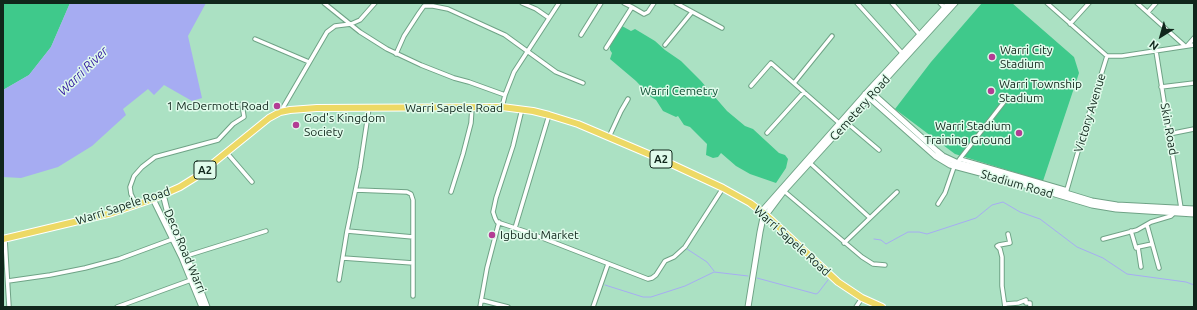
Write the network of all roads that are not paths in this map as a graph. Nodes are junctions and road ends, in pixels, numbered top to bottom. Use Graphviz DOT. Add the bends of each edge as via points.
graph roads {
  1 [pos="324,3"];
  2 [pos="375,3"];
  3 [pos="522,3"];
  4 [pos="558,3"];
  5 [pos="602,3"];
  6 [pos="624,3"];
  7 [pos="654,3"];
  8 [pos="676,3"];
  9 [pos="857,3"];
  10 [pos="892,3"];
  11 [pos="940,3"];
  12 [pos="949,3"];
  13 [pos="954,3"];
  14 [pos="1047,3"];
  15 [pos="1089,3"];
  16 [pos="1137,3"];
  17 [pos="1156,3"];
  18 [pos="632,7"];
  19 [pos="945,8"];
  20 [pos="692,12"];
  21 [pos="1148,12"];
  22 [pos="549,18"];
  23 [pos="352,24"];
  24 [pos="1070,24"];
  25 [pos="722,28"];
  26 [pos="920,35"];
  27 [pos="581,36"];
  28 [pos="832,36"];
  29 [pos="1194,38"];
  30 [pos="255,39"];
  31 [pos="666,45"];
  32 [pos="1194,45"];
  33 [pos="1186,46"];
  34 [pos="606,48"];
  35 [pos="527,51"];
  36 [pos="1156,51"];
  37 [pos="396,54"];
  38 [pos="903,54"];
  39 [pos="1107,56"];
  40 [pos="309,62"];
  41 [pos="583,83"];
  42 [pos="794,83"];
  43 [pos="1194,83"];
  44 [pos="751,86"];
  45 [pos="1161,87"];
  46 [pos="804,92"];
  47 [pos="869,94"];
  48 [pos="505,95"];
  49 [pos="628,99"];
  50 [pos="1004,102"];
  51 [pos="242,104"];
  52 [pos="472,107"];
  53 [pos="502,107"];
  54 [pos="369,108"];
  55 [pos="522,109"];
  56 [pos="280,112"];
  57 [pos="549,115"];
  58 [pos="846,122"];
  59 [pos="839,124"];
  60 [pos="1194,130"];
  61 [pos="767,133"];
  62 [pos="1169,134"];
  63 [pos="609,137"];
  64 [pos="879,150"];
  65 [pos="228,153"];
  66 [pos="810,163"];
  67 [pos="957,163"];
  68 [pos="252,182"];
  69 [pos="723,188"];
  70 [pos="356,190"];
  71 [pos="784,191"];
  72 [pos="451,192"];
  73 [pos="897,192"];
  74 [pos="1066,192"];
  75 [pos="162,194"];
  76 [pos="153,199"];
  77 [pos="136,204"];
  78 [pos="938,204"];
  79 [pos="1181,208"];
  80 [pos="1194,209"];
  81 [pos="1175,212"];
  82 [pos="764,213"];
  83 [pos="1194,214"];
  84 [pos="869,217"];
  85 [pos="499,222"];
  86 [pos="1147,225"];
  87 [pos="515,228"];
  88 [pos="266,231"];
  89 [pos="347,231"];
  90 [pos="1131,232"];
  91 [pos="1008,234"];
  92 [pos="413,237"];
  93 [pos="4,239"];
  94 [pos="173,239"];
  95 [pos="1103,239"];
  96 [pos="844,243"];
  97 [pos="1152,244"];
  98 [pos="1138,247"];
  99 [pos="186,256"];
  100 [pos="343,258"];
  101 [pos="413,263"];
  102 [pos="608,264"];
  103 [pos="885,265"];
  104 [pos="1140,267"];
  105 [pos="1159,268"];
  106 [pos="191,280"];
  107 [pos="339,280"];
  108 [pos="8,281"];
  109 [pos="3,290"];
  110 [pos="8,290"];
  111 [pos="413,296"];
  112 [pos="862,298"];
  113 [pos="481,300"];
  114 [pos="1005,305"];
  115 [pos="9,307"];
  116 [pos="117,307"];
  117 [pos="202,307"];
  118 [pos="207,307"];
  119 [pos="480,307"];
  120 [pos="508,307"];
  121 [pos="593,307"];
  122 [pos="748,307"];
  123 [pos="856,307"];
  124 [pos="882,307"];
  125 [pos="1030,307"];
  1 -- 23 [label="street"];
  2 -- 23 [label="street" via="360,20"];
  3 -- 22 [label="street"];
  4 -- 22 [label="street"];
  5 -- 27 [label="street"];
  6 -- 18 [label="street"];
  7 -- 18 [label="street" via="644,14"];
  8 -- 20 [label="street"];
  9 -- 38 [label="street"];
  10 -- 26 [label="street"];
  11 -- 19 [label="street"];
  12 -- 19 [label="main road, Cemetery Road"];
  13 -- 47 [label="main road, Cemetery Road"];
  14 -- 24 [label="street"];
  15 -- 24 [label="street"];
  16 -- 21 [label="street"];
  17 -- 21 [label="street"];
  18 -- 34 [label="street"];
  19 -- 26 [label="main road, Cemetery Road"];
  20 -- 25 [label="street"];
  20 -- 31 [label="street"];
  21 -- 33 [label="street"];
  22 -- 35 [label="street"];
  23 -- 37 [label="street" via="360,32"];
  23 -- 40 [label="street" via="335,26 327,32"];
  24 -- 39 [label="street"];
  26 -- 38 [label="main road, Cemetery Road"];
  28 -- 42 [label="street"];
  29 -- 33 [label="street"];
  30 -- 40 [label="street"];
  32 -- 33 [label="street"];
  33 -- 36 [label="street"];
  35 -- 37 [label="street" via="505,35 448,9 424,6"];
  35 -- 41 [label="street" via="556,72"];
  35 -- 48 [label="street" via="514,72"];
  36 -- 39 [label="street" via="1117,57"];
  36 -- 45 [label="street, Skin Road"];
  37 -- 48 [label="street" via="421,66"];
  38 -- 47 [label="main road, Cemetery Road"];
  39 -- 74 [label="street, Victory Avenue"];
  40 -- 56 [label="street"];
  42 -- 44 [label="street" via="771,63"];
  42 -- 46 [label="street"];
  43 -- 45 [label="street"];
  45 -- 62 [label="street, Skin Road"];
  46 -- 59 [label="street"];
  46 -- 61 [label="street"];
  47 -- 58 [label="main road, Cemetery Road"];
  47 -- 59 [label="main road, Cemetery Road"];
  47 -- 67 [label="main road, Stadium Road" via="935,156 945,163"];
  48 -- 53 [label="street"];
  49 -- 63 [label="street"];
  50 -- 67 [label="street"];
  51 -- 77 [label="street" via="244,118 226,130 218,140 155,156 142,167 134,176 130,187"];
  52 -- 53 [label="highway, Warri Sapele Road / A2"];
  52 -- 54 [label="highway, Warri Sapele Road / A2"];
  52 -- 72 [label="street" via="471,122"];
  53 -- 55 [label="highway, Warri Sapele Road / A2"];
  54 -- 56 [label="highway, Warri Sapele Road / A2" via="317,108"];
  54 -- 70 [label="street"];
  55 -- 57 [label="highway, Warri Sapele Road / A2"];
  55 -- 85 [label="street" via="496,198 494,212"];
  56 -- 65 [label="highway, Warri Sapele Road / A2" via="269,118"];
  57 -- 63 [label="highway, Warri Sapele Road / A2"];
  57 -- 87 [label="street"];
  58 -- 64 [label="street"];
  58 -- 66 [label="main road, Cemetery Road"];
  59 -- 82 [label="main road, Cemetery Road"];
  60 -- 62 [label="street"];
  62 -- 79 [label="street, Skin Road"];
  63 -- 69 [label="highway, Warri Sapele Road / A2"];
  65 -- 68 [label="street"];
  65 -- 75 [label="highway, Warri Sapele Road / A2" via="180,187"];
  66 -- 71 [label="main road, Cemetery Road"];
  66 -- 84 [label="street"];
  67 -- 74 [label="main road, Stadium Road"];
  67 -- 78 [label="street" via="948,188"];
  67 -- 81 [label="main road, Stadium Road" via="1092,205"];
  69 -- 82 [label="highway, Warri Sapele Road / A2"];
  69 -- 102 [label="street" via="685,247 665,261 652,278 648,279"];
  70 -- 89 [label="street"];
  70 -- 92 [label="street" via="411,194 414,200"];
  71 -- 82 [label="main road, Cemetery Road"];
  71 -- 96 [label="street"];
  73 -- 84 [label="street"];
  74 -- 79 [label="main road, Stadium Road" via="1092,201 1117,205"];
  75 -- 76 [label="highway, Warri Sapele Road / A2"];
  75 -- 99 [label="main road, Deco Road Warri"];
  76 -- 77 [label="highway, Warri Sapele Road / A2"];
  76 -- 94 [label="main road, Deco Road Warri"];
  77 -- 93 [label="highway, Warri Sapele Road / A2" via="112,213"];
  79 -- 80 [label="main road, Stadium Road"];
  81 -- 83 [label="main road, Stadium Road"];
  81 -- 86 [label="street"];
  82 -- 112 [label="highway, Warri Sapele Road / A2" via="830,276"];
  82 -- 122 [label="main road"];
  84 -- 96 [label="street"];
  85 -- 87 [label="street"];
  85 -- 113 [label="street"];
  86 -- 90 [label="street"];
  86 -- 97 [label="street"];
  87 -- 102 [label="street"];
  88 -- 99 [label="street"];
  89 -- 92 [label="street"];
  89 -- 100 [label="street"];
  90 -- 95 [label="street"];
  90 -- 98 [label="street" via="1136,248"];
  91 -- 114 [label="street" via="1010,243 997,246 1002,256 1002,296"];
  92 -- 101 [label="street"];
  93 -- 108 [label="street"];
  94 -- 106 [label="main road, Deco Road Warri"];
  94 -- 108 [label="street" via="119,259 85,268"];
  96 -- 103 [label="street" via="869,262"];
  97 -- 98 [label="street"];
  97 -- 105 [label="street"];
  98 -- 104 [label="street"];
  99 -- 118 [label="main road, Deco Road Warri"];
  100 -- 101 [label="street"];
  100 -- 107 [label="street"];
  101 -- 111 [label="street"];
  102 -- 121 [label="street"];
  106 -- 116 [label="street"];
  106 -- 117 [label="main road, Deco Road Warri"];
  108 -- 110 [label="street"];
  109 -- 110 [label="street"];
  110 -- 115 [label="street"];
  112 -- 123 [label="street"];
  112 -- 124 [label="highway, Warri Sapele Road / A2"];
  113 -- 119 [label="street"];
  113 -- 120 [label="street"];
  114 -- 125 [label="street" via="1026,300"];
}
